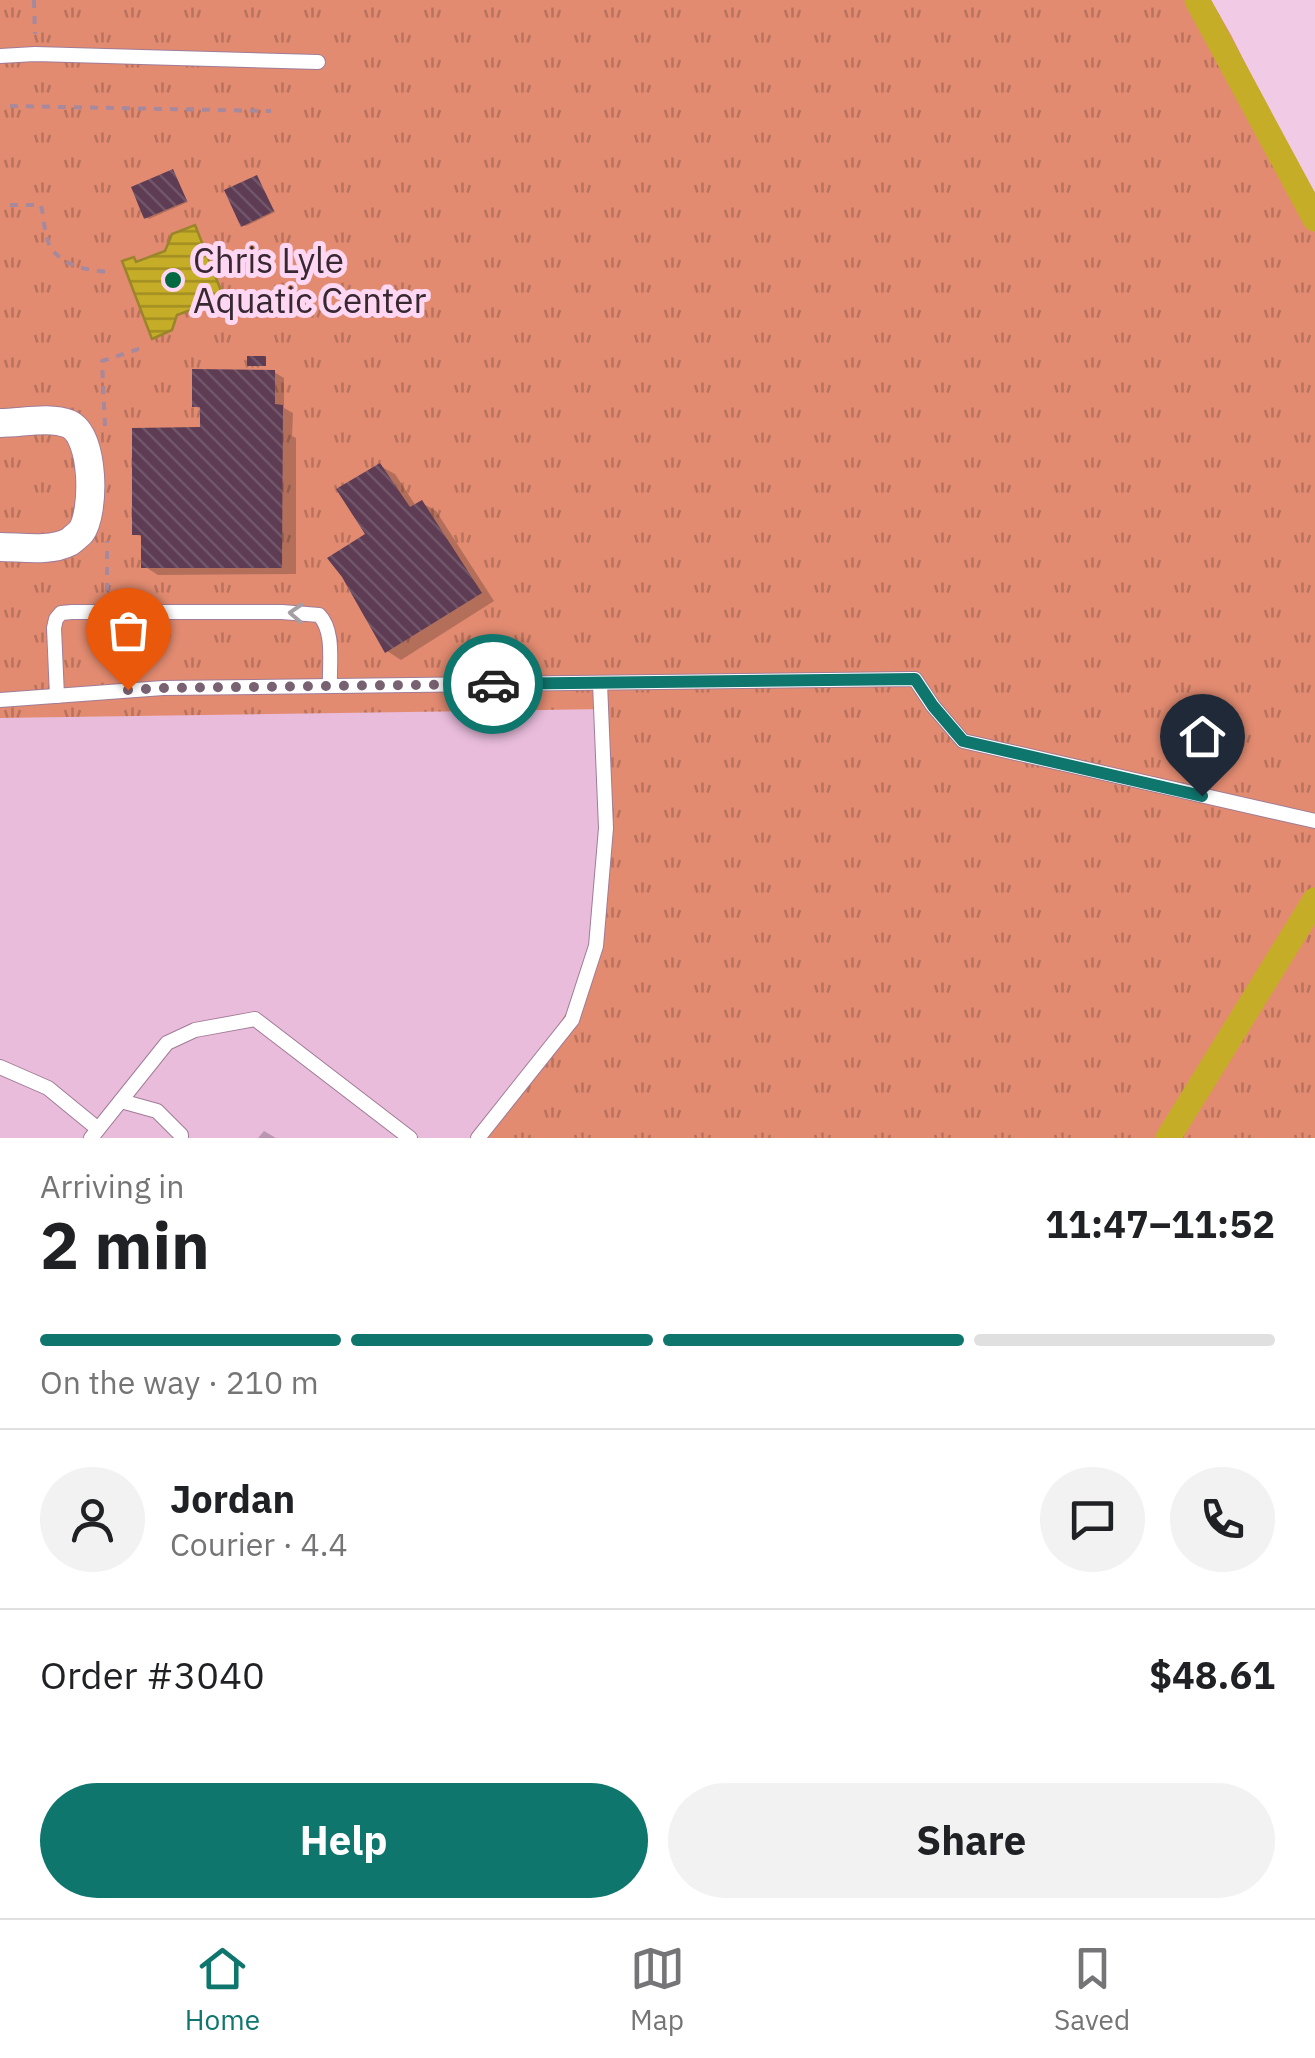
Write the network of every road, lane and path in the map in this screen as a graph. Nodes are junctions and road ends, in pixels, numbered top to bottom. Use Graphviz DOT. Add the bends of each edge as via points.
graph roads {
  1 [pos="34,0"];
  2 [pos="35,54"];
  3 [pos="0,56"];
  4 [pos="318,62"];
  5 [pos="10,106"];
  6 [pos="271,110"];
  7 [pos="10,204"];
  8 [pos="113,272"];
  9 [pos="0,422"];
  10 [pos="0,547"];
  11 [pos="600,683"];
  12 [pos="330,686"];
  13 [pos="57,696"];
  14 [pos="0,700"];
  15 [pos="1315,821"];
  16 [pos="0,1067"];
  17 [pos="121,1101"];
  18 [pos="95,1134"];
  19 [pos="181,1138"];
  20 [pos="410,1138"];
  21 [pos="478,1138"];
  1 -- 2 [label="path"];
  2 -- 3 [label="lane"];
  2 -- 4 [label="lane"];
  5 -- 6 [label="path"];
  7 -- 8 [label="path" via="42,204 52,250 77,266"];
  9 -- 10 [label="street" via="55,420 73,426 90,458 90,498 84,530 70,542"];
  11 -- 12 [label="lane"];
  11 -- 15 [label="lane" via="915,679 963,741"];
  11 -- 21 [label="lane" via="606,828 596,946 572,1020"];
  12 -- 13 [label="lane"];
  12 -- 13 [label="lane, one-way" via="326,622 319,614 72,612 61,614 54,628"];
  13 -- 14 [label="lane"];
  16 -- 18 [label="lane" via="48,1088"];
  17 -- 18 [label="lane"];
  17 -- 19 [label="lane" via="157,1111"];
  17 -- 20 [label="lane" via="167,1043 254,1018"];
}
